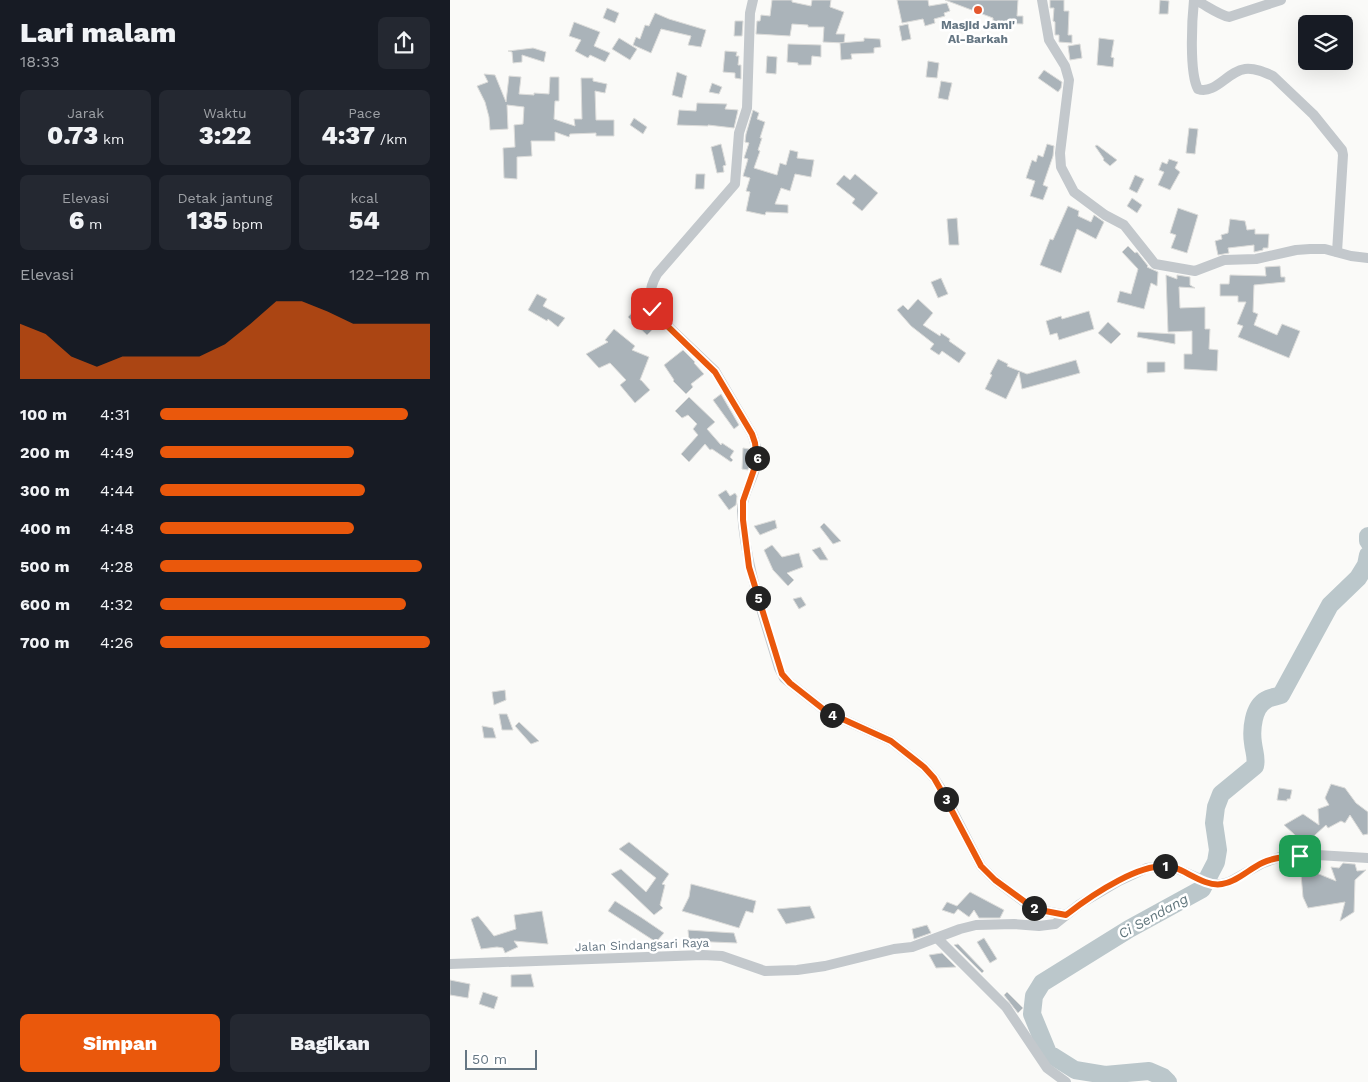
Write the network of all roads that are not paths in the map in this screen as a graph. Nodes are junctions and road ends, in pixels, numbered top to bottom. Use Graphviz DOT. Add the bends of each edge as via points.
graph roads {
  1 [pos="753,0"];
  2 [pos="1042,0"];
  3 [pos="1194,0"];
  4 [pos="1281,0"];
  5 [pos="1337,252"];
  6 [pos="1368,258"];
  7 [pos="1368,858"];
  8 [pos="1066,915"];
  9 [pos="937,938"];
  10 [pos="450,964"];
  11 [pos="1066,1082"];
  1 -- 8 [label="street" via="747,108 739,132 735,184 657,274 650,292 652,309 715,372 752,434 757,461 743,501 743,520 751,573 784,678 827,712 891,741 924,767 934,778 987,874 1032,907"];
  2 -- 5 [label="street" via="1048,40 1066,66 1069,80 1061,167 1074,192 1124,225 1155,264 1195,270 1224,260 1256,259 1302,249"];
  3 -- 4 [label="street" via="1229,17"];
  3 -- 5 [label="street" via="1194,81 1198,88 1210,89 1244,69 1264,72 1273,76 1313,114 1342,150"];
  5 -- 6 [label="street"];
  7 -- 8 [label="street, Jalan Sindangsari Raya" via="1280,857 1229,882 1212,884 1173,867 1147,868 1119,881"];
  8 -- 9 [label="street, Jalan Sindangsari Raya" via="1049,926 976,926"];
  9 -- 10 [label="street, Jalan Sindangsari Raya" via="912,948 797,970 765,970 722,956 703,955"];
  9 -- 11 [label="street" via="1006,1007 1047,1068"];
}
